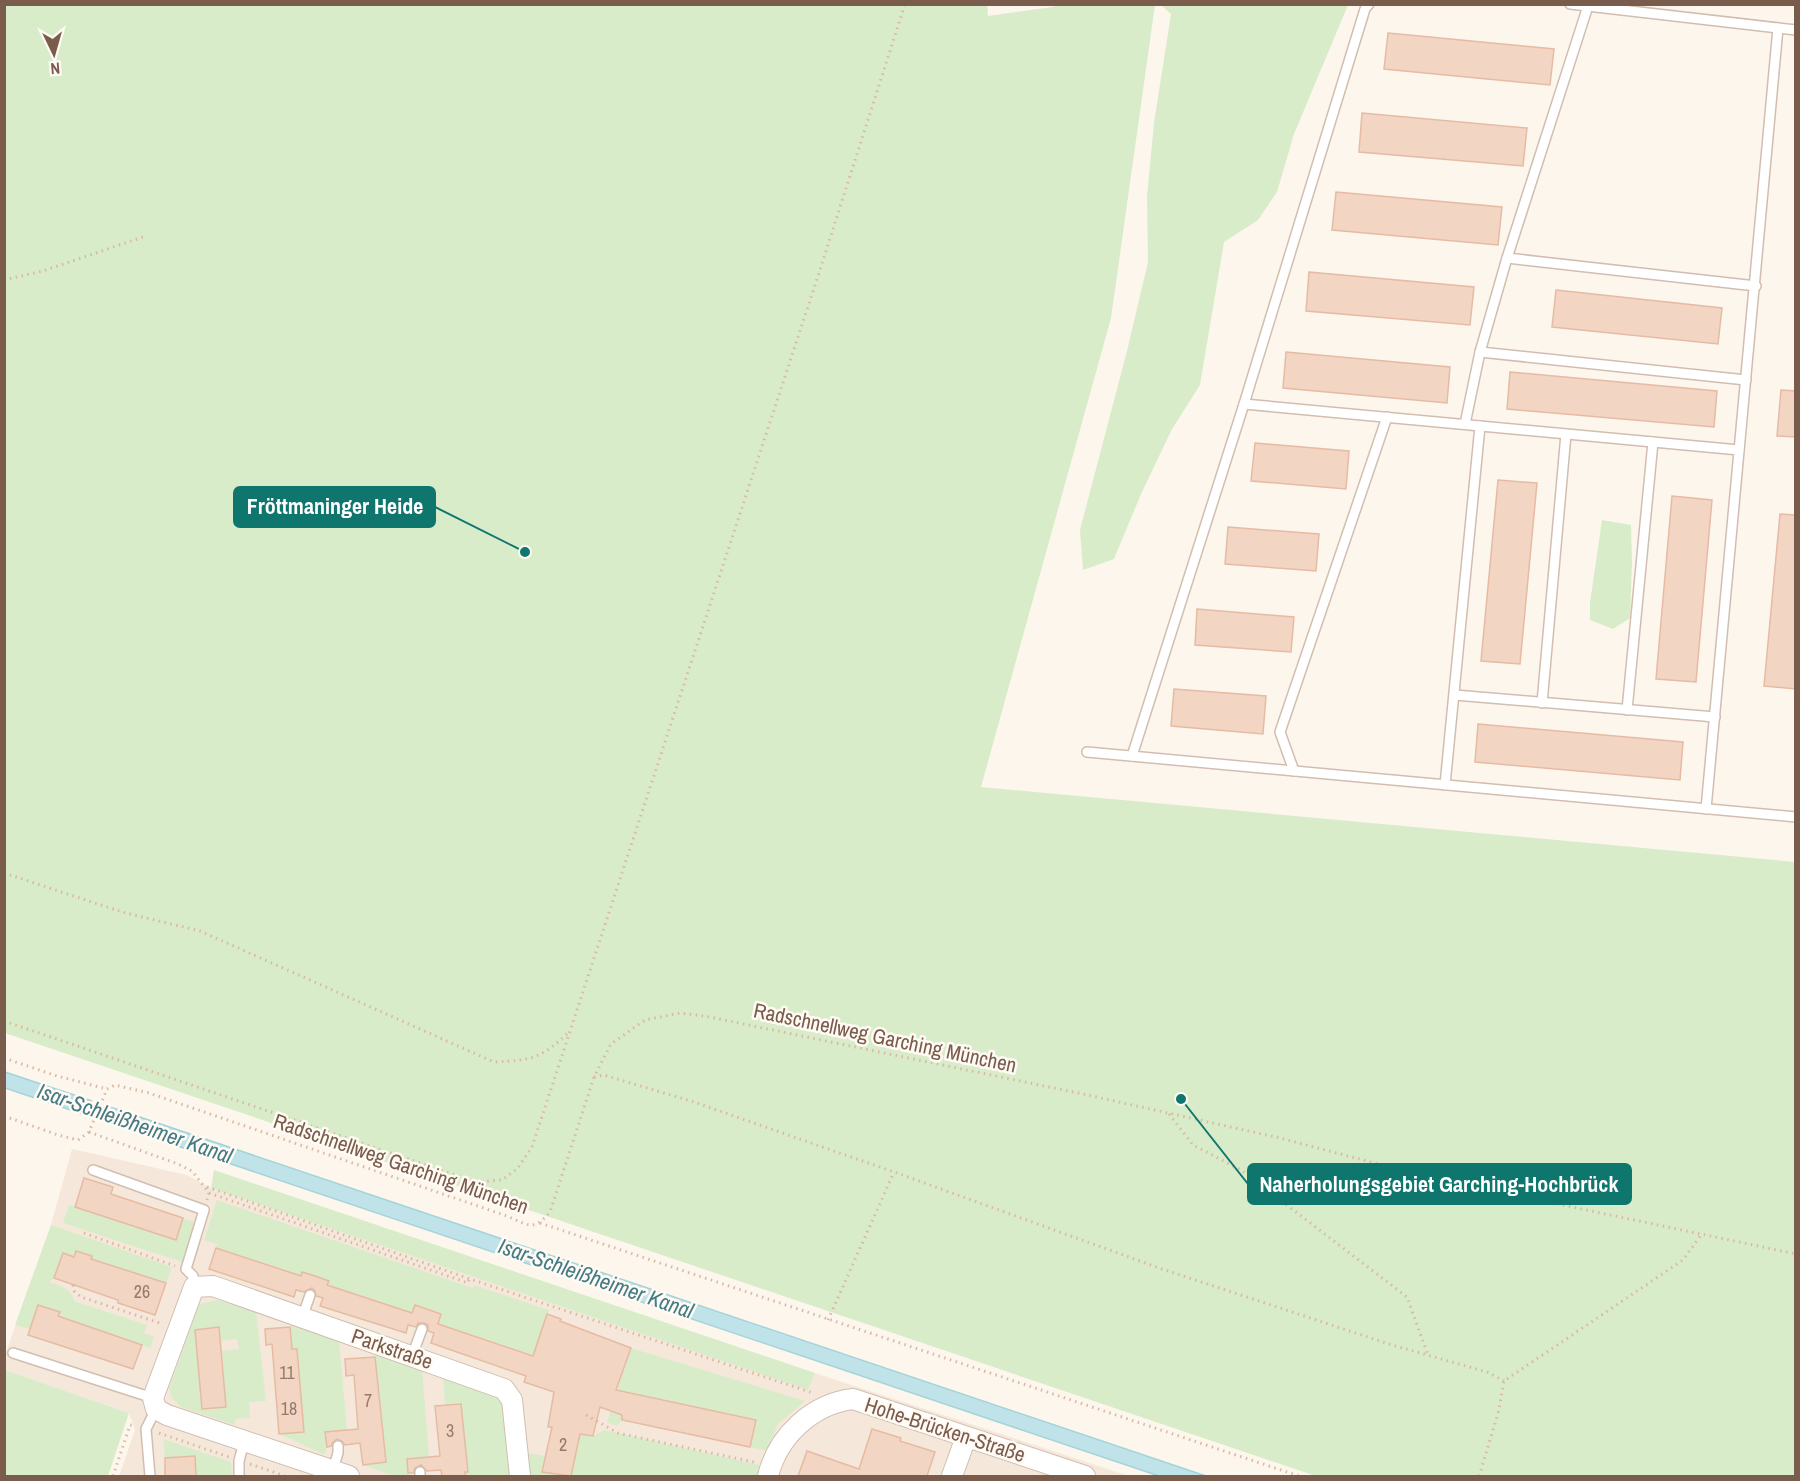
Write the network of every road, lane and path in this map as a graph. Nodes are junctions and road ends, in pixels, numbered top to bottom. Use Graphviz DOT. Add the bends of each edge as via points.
graph roads {
  1 [pos="905,4"];
  2 [pos="1369,4"];
  3 [pos="1570,4"];
  4 [pos="1588,6"];
  5 [pos="1778,28"];
  6 [pos="1796,30"];
  7 [pos="143,237"];
  8 [pos="1507,258"];
  9 [pos="4,280"];
  10 [pos="1755,286"];
  11 [pos="1480,352"];
  12 [pos="1746,380"];
  13 [pos="1244,404"];
  14 [pos="1387,417"];
  15 [pos="1465,424"];
  16 [pos="1480,426"];
  17 [pos="1566,434"];
  18 [pos="1653,442"];
  19 [pos="1739,450"];
  20 [pos="1455,695"];
  21 [pos="1542,703"];
  22 [pos="1627,710"];
  23 [pos="1715,717"];
  24 [pos="1088,752"];
  25 [pos="1132,756"];
  26 [pos="1294,771"];
  27 [pos="1445,785"];
  28 [pos="1706,809"];
  29 [pos="1796,817"];
  30 [pos="4,873"];
  31 [pos="4,1021"];
  32 [pos="570,1032"];
  33 [pos="4,1058"];
  34 [pos="594,1077"];
  35 [pos="107,1089"];
  36 [pos="1169,1114"];
  37 [pos="4,1116"];
  38 [pos="91,1130"];
  39 [pos="93,1170"];
  40 [pos="894,1172"];
  41 [pos="207,1187"];
  42 [pos="209,1193"];
  43 [pos="204,1210"];
  44 [pos="540,1223"];
  45 [pos="84,1233"];
  46 [pos="1701,1235"];
  47 [pos="1796,1254"];
  48 [pos="186,1269"];
  49 [pos="470,1279"];
  50 [pos="74,1285"];
  51 [pos="194,1287"];
  52 [pos="310,1294"];
  53 [pos="302,1318"];
  54 [pos="828,1320"];
  55 [pos="179,1329"];
  56 [pos="422,1329"];
  57 [pos="13,1353"];
  58 [pos="1428,1355"];
  59 [pos="412,1356"];
  60 [pos="1504,1382"];
  61 [pos="837,1401"];
  62 [pos="155,1403"];
  63 [pos="586,1415"];
  64 [pos="146,1429"];
  65 [pos="966,1437"];
  66 [pos="244,1442"];
  67 [pos="338,1446"];
  68 [pos="238,1461"];
  69 [pos="769,1471"];
  70 [pos="337,1475"];
  71 [pos="113,1476"];
  72 [pos="150,1476"];
  73 [pos="240,1476"];
  74 [pos="285,1476"];
  75 [pos="520,1476"];
  76 [pos="952,1476"];
  77 [pos="1085,1476"];
  78 [pos="1299,1476"];
  79 [pos="1479,1476"];
  1 -- 32 [label="path"];
  2 -- 13 [label="lane"];
  3 -- 4 [label="lane"];
  4 -- 5 [label="lane"];
  4 -- 8 [label="lane"];
  5 -- 6 [label="lane"];
  5 -- 10 [label="lane"];
  7 -- 9 [label="path"];
  8 -- 10 [label="lane"];
  8 -- 11 [label="lane"];
  10 -- 12 [label="lane"];
  11 -- 12 [label="lane"];
  11 -- 15 [label="lane"];
  12 -- 19 [label="lane"];
  13 -- 14 [label="lane"];
  13 -- 25 [label="lane"];
  14 -- 15 [label="lane"];
  14 -- 26 [label="lane" via="1280,732"];
  15 -- 16 [label="lane"];
  16 -- 17 [label="lane"];
  16 -- 20 [label="lane"];
  17 -- 18 [label="lane"];
  17 -- 21 [label="lane"];
  18 -- 19 [label="lane"];
  18 -- 22 [label="lane"];
  19 -- 23 [label="lane"];
  20 -- 21 [label="lane"];
  20 -- 27 [label="lane"];
  21 -- 22 [label="lane"];
  22 -- 23 [label="lane"];
  23 -- 28 [label="lane"];
  24 -- 25 [label="lane"];
  25 -- 26 [label="lane"];
  26 -- 27 [label="lane"];
  27 -- 28 [label="lane"];
  28 -- 29 [label="lane"];
  30 -- 32 [label="path" via="122,912 200,931 494,1062 524,1060 548,1052"];
  31 -- 32 [label="path" via="476,1182 502,1180 517,1169 532,1147"];
  33 -- 35 [label="path, Radschnellweg Garching München"];
  34 -- 36 [label="path, Radschnellweg Garching München" via="611,1044 645,1020 680,1013"];
  34 -- 40 [label="path" via="604,1075 694,1102"];
  34 -- 44 [label="path, Radschnellweg Garching München" via="550,1212"];
  35 -- 38 [label="path"];
  35 -- 44 [label="path, Radschnellweg Garching München" via="115,1085 149,1093 526,1224"];
  36 -- 46 [label="path, Radschnellweg Garching München" via="1420,1175"];
  36 -- 58 [label="path" via="1193,1145 1240,1170 1407,1297"];
  37 -- 38 [label="path" via="78,1140"];
  38 -- 41 [label="path" via="178,1164 192,1171"];
  39 -- 43 [label="lane"];
  40 -- 54 [label="path"];
  40 -- 58 [label="path" via="1162,1269"];
  41 -- 42 [label="path"];
  41 -- 49 [label="path"];
  42 -- 43 [label="path"];
  42 -- 49 [label="path" via="468,1283"];
  43 -- 48 [label="lane"];
  44 -- 54 [label="path"];
  45 -- 48 [label="path"];
  46 -- 47 [label="path, Radschnellweg Garching München"];
  46 -- 60 [label="path" via="1683,1260"];
  48 -- 51 [label="lane" via="193,1276"];
  49 -- 61 [label="path"];
  50 -- 55 [label="path" via="74,1291 81,1297"];
  51 -- 53 [label="street, Parkstraße" via="213,1286"];
  51 -- 55 [label="street"];
  52 -- 53 [label="lane"];
  53 -- 59 [label="street, Parkstraße"];
  54 -- 78 [label="path"];
  55 -- 62 [label="street"];
  56 -- 59 [label="lane"];
  57 -- 62 [label="lane"];
  58 -- 60 [label="path" via="1487,1372"];
  59 -- 75 [label="street, Parkstraße" via="504,1389 512,1400"];
  60 -- 79 [label="path"];
  61 -- 65 [label="street, Hohe-Brücken-Straße" via="854,1399"];
  61 -- 69 [label="street, Hohe-Brücken-Straße" via="796,1425"];
  62 -- 64 [label="lane"];
  62 -- 66 [label="street" via="167,1415"];
  63 -- 69 [label="path" via="618,1433"];
  64 -- 68 [label="path"];
  64 -- 71 [label="path" via="130,1425"];
  64 -- 72 [label="lane"];
  65 -- 76 [label="street"];
  65 -- 77 [label="street, Hohe-Brücken-Straße"];
  66 -- 68 [label="lane"];
  66 -- 70 [label="street"];
  67 -- 70 [label="lane"];
  68 -- 73 [label="lane"];
  68 -- 74 [label="path"];
}
